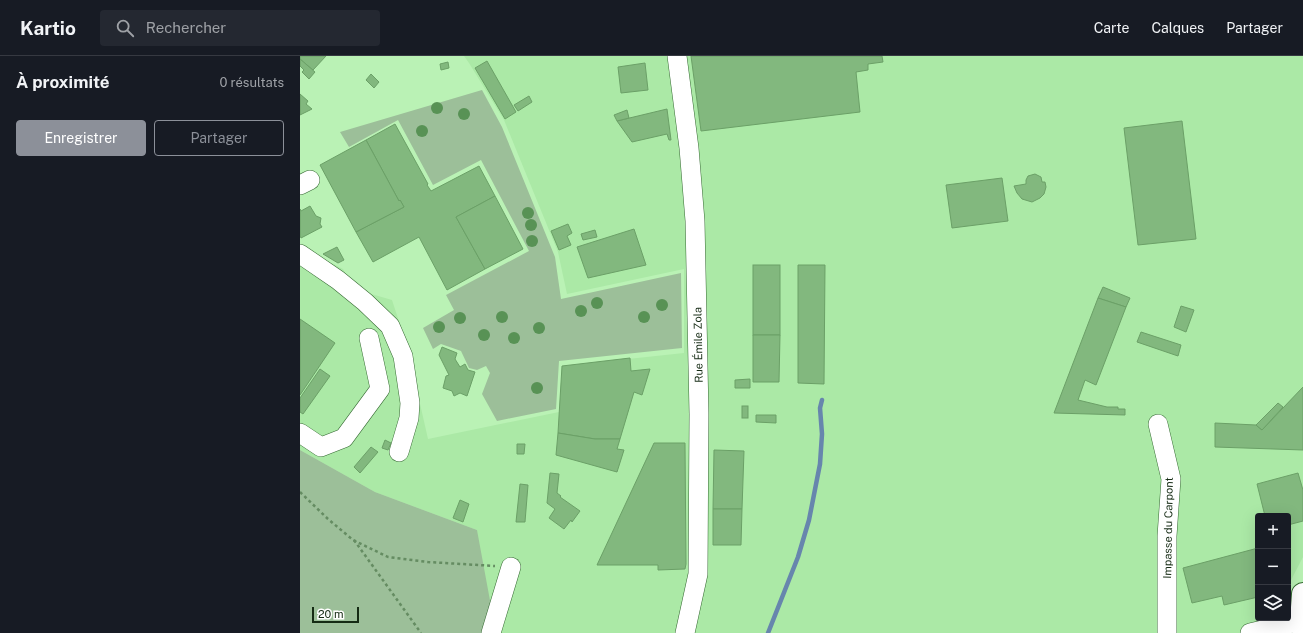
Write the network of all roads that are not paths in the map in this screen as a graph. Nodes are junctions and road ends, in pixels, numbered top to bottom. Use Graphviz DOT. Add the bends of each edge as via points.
graph roads {
  1 [pos="677,56"];
  2 [pos="300,254"];
  3 [pos="369,338"];
  4 [pos="1158,424"];
  5 [pos="300,433"];
  6 [pos="399,452"];
  7 [pos="511,567"];
  8 [pos="1303,594"];
  9 [pos="1302,625"];
  10 [pos="491,633"];
  11 [pos="685,633"];
  12 [pos="1167,633"];
  13 [pos="1250,633"];
  1 -- 11 [label="street, Rue Émile Zola" via="695,221 699,414 698,574"];
  2 -- 6 [label="street" via="338,280 390,326 403,356 410,402 409,418"];
  3 -- 5 [label="street" via="380,389 344,438 321,447"];
  4 -- 12 [label="street, Impasse du Carpont" via="1171,479 1167,536"];
  7 -- 10 [label="street"];
  8 -- 9 [label="main road"];
  9 -- 13 [label="street"];
}
